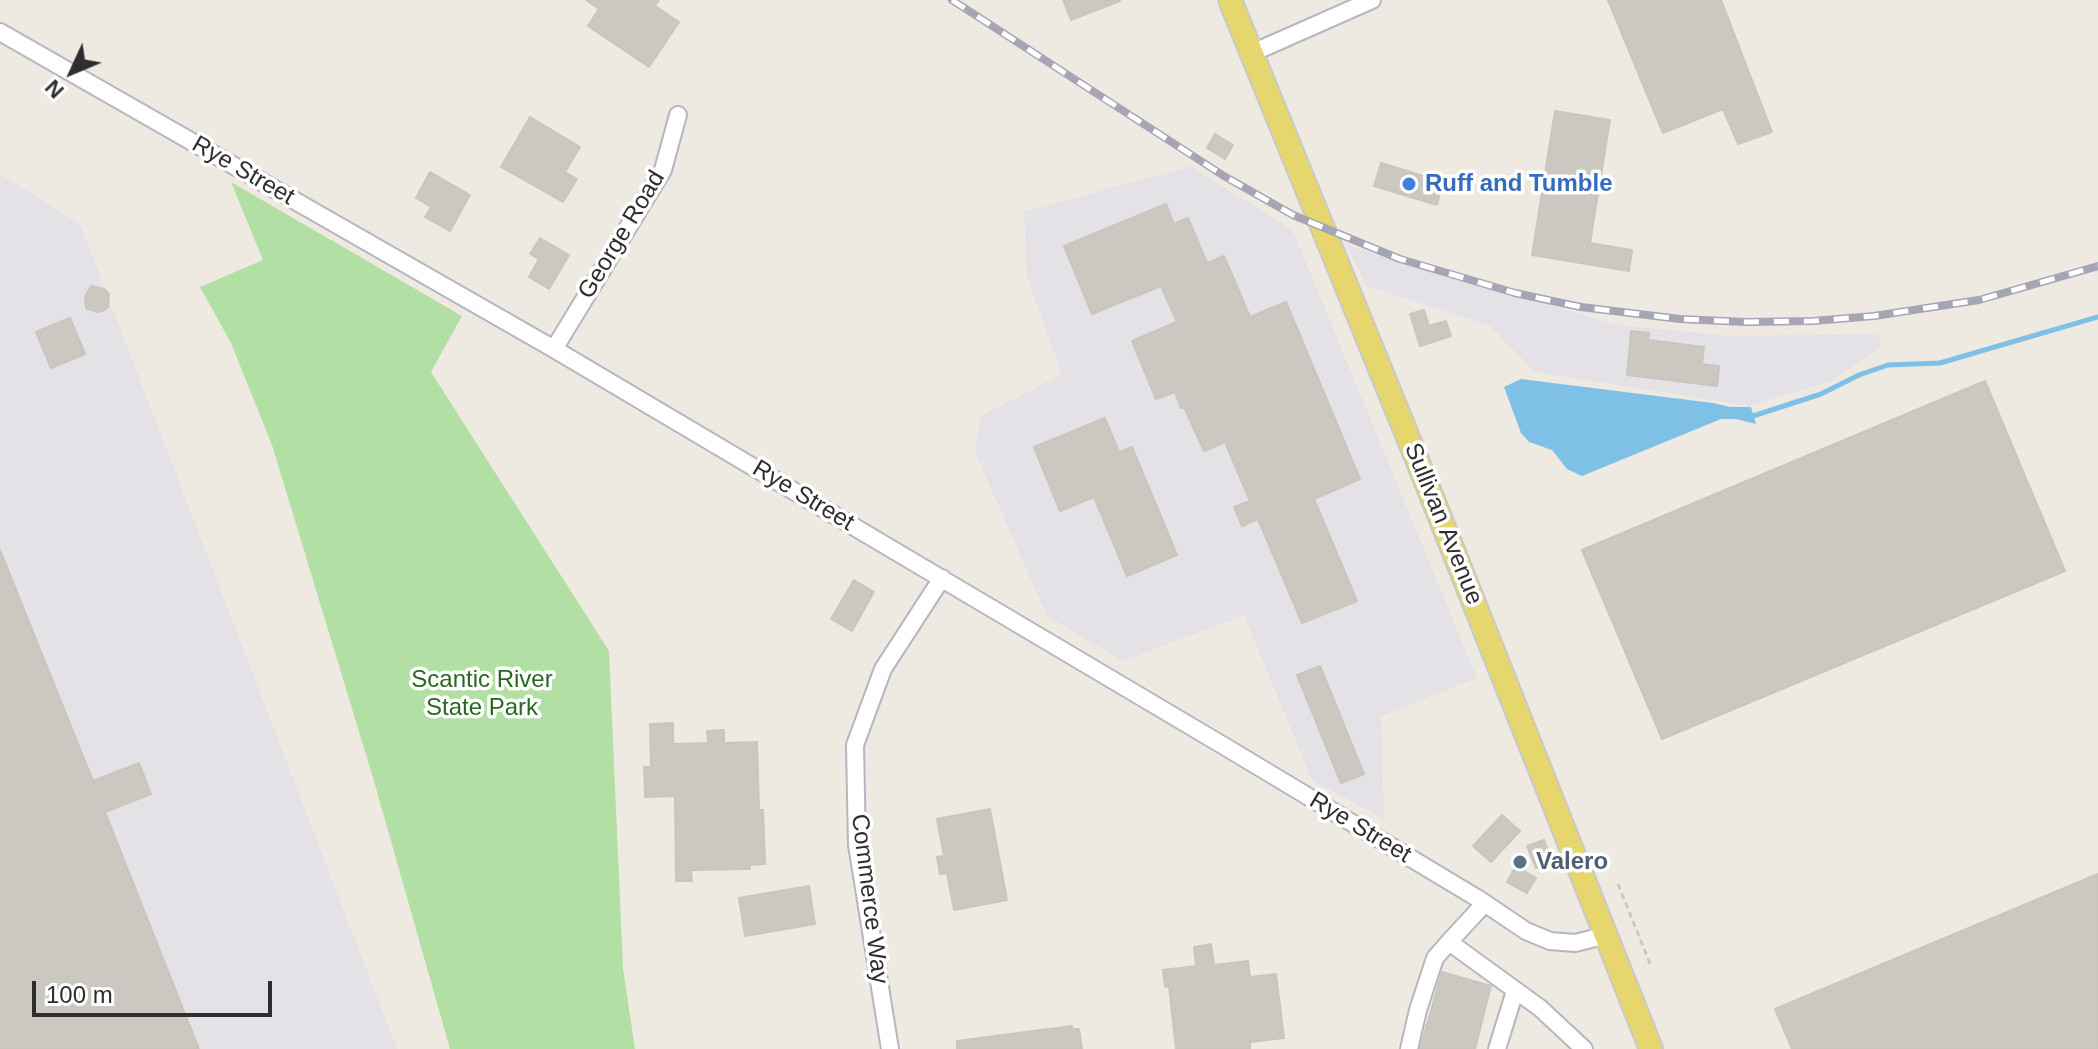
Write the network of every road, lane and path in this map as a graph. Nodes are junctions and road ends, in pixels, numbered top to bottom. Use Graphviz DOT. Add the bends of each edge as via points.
graph roads {
  1 [pos="1230,0"];
  2 [pos="1372,0"];
  3 [pos="0,32"];
  4 [pos="1252,53"];
  5 [pos="678,115"];
  6 [pos="554,349"];
  7 [pos="942,578"];
  8 [pos="1618,884"];
  9 [pos="1485,903"];
  10 [pos="1607,935"];
  11 [pos="1449,942"];
  12 [pos="1651,966"];
  13 [pos="1515,991"];
  14 [pos="890,1049"];
  15 [pos="1409,1049"];
  16 [pos="1497,1049"];
  17 [pos="1584,1049"];
  18 [pos="1651,1049"];
  1 -- 4 [label="main road, Sullivan Avenue"];
  2 -- 4 [label="street"];
  3 -- 6 [label="street, Rye Street"];
  4 -- 10 [label="main road, Sullivan Avenue"];
  5 -- 6 [label="street, George Road" via="663,170"];
  6 -- 7 [label="street, Rye Street"];
  7 -- 9 [label="street, Rye Street"];
  7 -- 14 [label="street, Commerce Way" via="883,669 855,745 857,845"];
  8 -- 12 [label="path"];
  9 -- 10 [label="street, Rye Street" via="1550,941 1575,943"];
  9 -- 11 [label="street"];
  10 -- 18 [label="main road, Sullivan Avenue"];
  11 -- 13 [label="street"];
  11 -- 15 [label="street" via="1435,958"];
  13 -- 16 [label="street"];
  13 -- 17 [label="street"];
}
